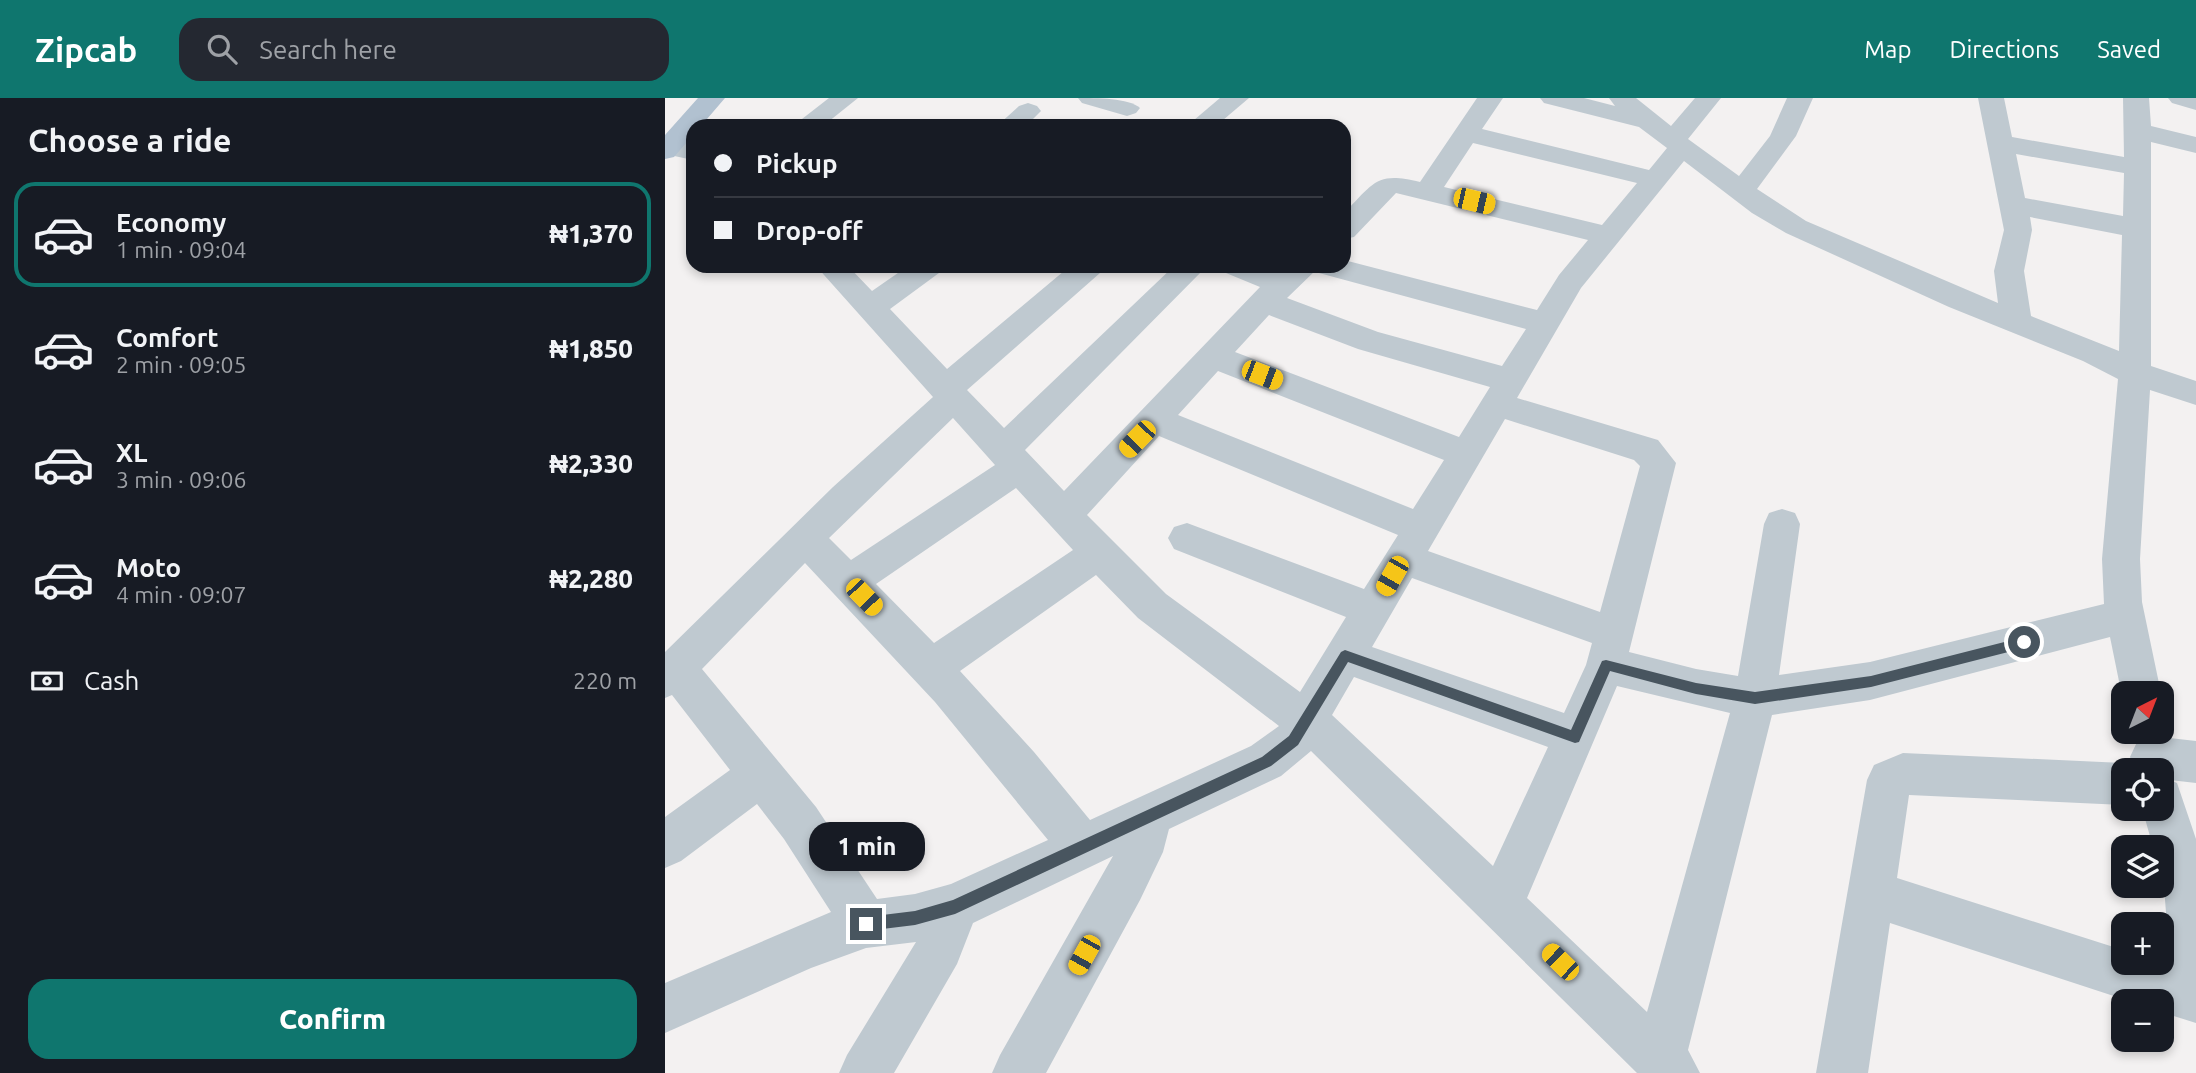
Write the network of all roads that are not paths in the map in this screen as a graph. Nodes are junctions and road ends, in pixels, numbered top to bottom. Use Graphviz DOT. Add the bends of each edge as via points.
graph roads {
  1 [pos="712,98"];
  2 [pos="845,98"];
  3 [pos="1091,98"];
  4 [pos="1235,98"];
  5 [pos="1490,98"];
  6 [pos="1553,98"];
  7 [pos="1622,98"];
  8 [pos="1707,98"];
  9 [pos="1800,98"];
  10 [pos="1991,98"];
  11 [pos="2136,98"];
  12 [pos="2181,98"];
  13 [pos="2196,102"];
  14 [pos="1127,108"];
  15 [pos="697,119"];
  16 [pos="816,119"];
  17 [pos="1209,119"];
  18 [pos="1649,121"];
  19 [pos="2138,131"];
  20 [pos="1466,133"];
  21 [pos="686,136"];
  22 [pos="1678,143"];
  23 [pos="2001,143"];
  24 [pos="2196,145"];
  25 [pos="676,150"];
  26 [pos="2137,167"];
  27 [pos="1653,179"];
  28 [pos="1428,191"];
  29 [pos="1741,191"];
  30 [pos="2014,205"];
  31 [pos="1351,223"];
  32 [pos="2136,228"];
  33 [pos="1608,236"];
  34 [pos="1351,272"];
  35 [pos="838,273"];
  36 [pos="918,273"];
  37 [pos="1081,273"];
  38 [pos="1185,273"];
  39 [pos="1255,273"];
  40 [pos="1283,284"];
  41 [pos="870,308"];
  42 [pos="1545,323"];
  43 [pos="2016,323"];
  44 [pos="1212,356"];
  45 [pos="2135,373"];
  46 [pos="1503,392"];
  47 [pos="950,393"];
  48 [pos="2196,393"];
  49 [pos="1155,420"];
  50 [pos="1464,453"];
  51 [pos="1011,459"];
  52 [pos="1063,515"];
  53 [pos="1781,524"];
  54 [pos="1187,538"];
  55 [pos="806,539"];
  56 [pos="1411,543"];
  57 [pos="1099,553"];
  58 [pos="849,582"];
  59 [pos="1372,610"];
  60 [pos="2126,616"];
  61 [pos="1610,650"];
  62 [pos="1345,656"];
  63 [pos="930,668"];
  64 [pos="671,674"];
  65 [pos="2138,681"];
  66 [pos="1755,698"];
  67 [pos="1306,721"];
  68 [pos="1575,737"];
  69 [pos="2196,762"];
  70 [pos="2174,765"];
  71 [pos="2111,769"];
  72 [pos="761,774"];
  73 [pos="1151,815"];
  74 [pos="2168,821"];
  75 [pos="665,845"];
  76 [pos="1083,848"];
  77 [pos="2192,886"];
  78 [pos="1870,893"];
  79 [pos="1500,904"];
  80 [pos="955,907"];
  81 [pos="866,924"];
  82 [pos="2196,985"];
  83 [pos="2196,998"];
  84 [pos="665,1008"];
  85 [pos="1667,1066"];
  86 [pos="865,1073"];
  87 [pos="1018,1073"];
  88 [pos="1842,1073"];
  1 -- 15 [label="main road"];
  2 -- 16 [label="street"];
  3 -- 14 [label="street"];
  4 -- 17 [label="street"];
  5 -- 20 [label="street"];
  6 -- 18 [label="street"];
  7 -- 18 [label="street"];
  8 -- 22 [label="street"];
  9 -- 29 [label="street" via="1795,117"];
  10 -- 23 [label="street"];
  11 -- 19 [label="street"];
  12 -- 13 [label="street"];
  18 -- 22 [label="street"];
  19 -- 24 [label="street"];
  19 -- 26 [label="street"];
  20 -- 27 [label="street"];
  20 -- 28 [label="street"];
  21 -- 25 [label="main road"];
  22 -- 27 [label="street"];
  22 -- 29 [label="street"];
  23 -- 26 [label="street"];
  23 -- 30 [label="street"];
  26 -- 32 [label="street"];
  27 -- 33 [label="street"];
  28 -- 31 [label="street" via="1390,185"];
  28 -- 33 [label="street"];
  29 -- 43 [label="street" via="1796,227"];
  30 -- 32 [label="street"];
  30 -- 43 [label="street" via="2018,230 2009,271"];
  32 -- 45 [label="street"];
  33 -- 42 [label="street" via="1570,282"];
  34 -- 42 [label="street"];
  35 -- 41 [label="street"];
  36 -- 41 [label="street"];
  37 -- 47 [label="street"];
  38 -- 51 [label="street"];
  39 -- 40 [label="street"];
  40 -- 44 [label="street"];
  40 -- 46 [label="street" via="1369,341"];
  41 -- 47 [label="street"];
  42 -- 46 [label="street"];
  43 -- 45 [label="street"];
  44 -- 49 [label="street"];
  44 -- 50 [label="street"];
  45 -- 48 [label="street"];
  45 -- 60 [label="street" via="2121,559"];
  46 -- 50 [label="street"];
  46 -- 61 [label="street" via="1646,450 1658,463"];
  47 -- 51 [label="street"];
  47 -- 55 [label="street"];
  49 -- 52 [label="street"];
  49 -- 56 [label="street"];
  50 -- 56 [label="street"];
  51 -- 52 [label="street"];
  51 -- 58 [label="street"];
  52 -- 57 [label="street"];
  53 -- 66 [label="street"];
  54 -- 59 [label="street"];
  55 -- 58 [label="street"];
  55 -- 64 [label="street"];
  56 -- 59 [label="street"];
  56 -- 61 [label="street"];
  57 -- 63 [label="street"];
  57 -- 67 [label="street" via="1152,606"];
  58 -- 63 [label="street"];
  59 -- 62 [label="street"];
  60 -- 65 [label="street"];
  60 -- 66 [label="street" via="1871,681"];
  61 -- 66 [label="street" via="1696,688"];
  61 -- 68 [label="street"];
  62 -- 67 [label="street"];
  62 -- 68 [label="street"];
  63 -- 76 [label="street" via="1039,788"];
  64 -- 72 [label="street"];
  66 -- 85 [label="street"];
  67 -- 73 [label="street" via="1294,740 1266,761"];
  67 -- 79 [label="street"];
  68 -- 79 [label="street"];
  69 -- 70 [label="street"];
  71 -- 78 [label="street" via="1903,774 1889,780"];
  72 -- 75 [label="street"];
  72 -- 81 [label="street" via="800,823"];
  73 -- 76 [label="street"];
  73 -- 87 [label="street" via="1140,852"];
  74 -- 77 [label="street"];
  76 -- 80 [label="street"];
  77 -- 82 [label="street"];
  78 -- 83 [label="street"];
  78 -- 88 [label="street"];
  79 -- 85 [label="street"];
  80 -- 81 [label="street"];
  80 -- 86 [label="street" via="940,947"];
  81 -- 84 [label="street" via="804,946"];
}
